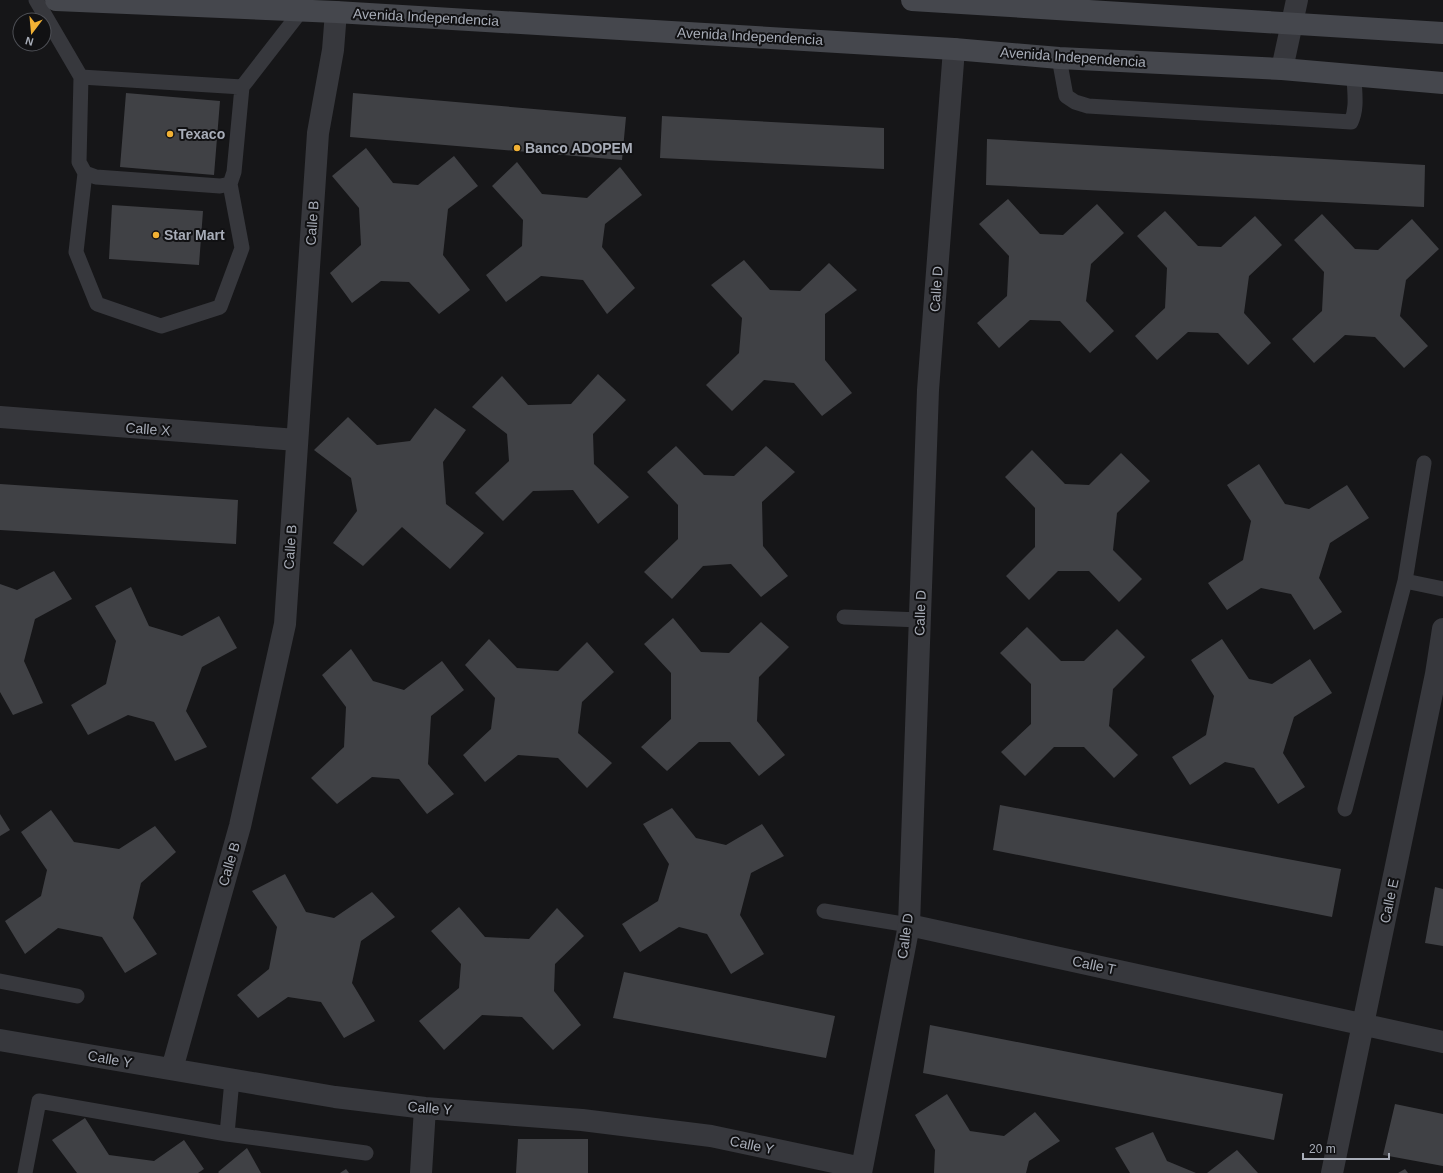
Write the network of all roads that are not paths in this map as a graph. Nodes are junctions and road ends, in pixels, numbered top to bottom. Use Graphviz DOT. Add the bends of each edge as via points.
graph roads {
  1 [pos="36,0"];
  2 [pos="56,0"];
  3 [pos="912,0"];
  4 [pos="1297,0"];
  5 [pos="301,11"];
  6 [pos="336,12"];
  7 [pos="1291,24"];
  8 [pos="1443,33"];
  9 [pos="954,49"];
  10 [pos="1059,58"];
  11 [pos="1282,69"];
  12 [pos="1354,74"];
  13 [pos="81,77"];
  14 [pos="1443,83"];
  15 [pos="242,87"];
  16 [pos="85,172"];
  17 [pos="230,184"];
  18 [pos="0,417"];
  19 [pos="297,440"];
  20 [pos="1424,463"];
  21 [pos="1405,581"];
  22 [pos="1443,589"];
  23 [pos="844,618"];
  24 [pos="920,620"];
  25 [pos="1443,629"];
  26 [pos="1345,809"];
  27 [pos="824,910"];
  28 [pos="909,925"];
  29 [pos="0,982"];
  30 [pos="77,996"];
  31 [pos="1363,1024"];
  32 [pos="0,1040"];
  33 [pos="1443,1042"];
  34 [pos="172,1069"];
  35 [pos="232,1080"];
  36 [pos="425,1108"];
  37 [pos="228,1134"];
  38 [pos="366,1153"];
  39 [pos="861,1170"];
  40 [pos="25,1173"];
  41 [pos="421,1173"];
  42 [pos="1332,1173"];
  1 -- 13 [label="lane"];
  2 -- 5 [label="main road, Avenida Independencia"];
  3 -- 7 [label="main road"];
  4 -- 7 [label="street"];
  5 -- 6 [label="main road, Avenida Independencia"];
  5 -- 15 [label="lane"];
  6 -- 9 [label="main road, Avenida Independencia"];
  6 -- 19 [label="street, Calle B" via="333,50 318,134"];
  7 -- 8 [label="main road"];
  7 -- 11 [label="street"];
  9 -- 10 [label="main road, Avenida Independencia"];
  9 -- 24 [label="street, Calle D" via="928,390"];
  10 -- 11 [label="main road, Avenida Independencia"];
  10 -- 12 [label="lane" via="1066,96 1088,106 1351,122 1355,108"];
  11 -- 12 [label="main road, Avenida Independencia"];
  12 -- 14 [label="main road, Avenida Independencia"];
  13 -- 15 [label="lane"];
  13 -- 16 [label="lane" via="79,162"];
  15 -- 17 [label="lane" via="234,172"];
  16 -- 17 [label="lane" via="96,178 220,186"];
  16 -- 17 [label="lane" via="76,252 97,304 161,326 220,307 242,248"];
  18 -- 19 [label="street, Calle X"];
  19 -- 34 [label="street, Calle B" via="285,624 240,826"];
  20 -- 21 [label="lane"];
  21 -- 22 [label="lane"];
  21 -- 26 [label="lane"];
  23 -- 24 [label="lane"];
  24 -- 28 [label="street, Calle D"];
  25 -- 31 [label="street, Calle E" via="1436,674"];
  27 -- 28 [label="lane, Calle T"];
  28 -- 31 [label="street, Calle T"];
  28 -- 39 [label="street, Calle D"];
  29 -- 30 [label="lane"];
  31 -- 33 [label="street, Calle T"];
  31 -- 42 [label="street, Calle E"];
  32 -- 34 [label="street, Calle Y"];
  34 -- 35 [label="street, Calle Y"];
  35 -- 36 [label="street, Calle Y" via="335,1097"];
  35 -- 37 [label="lane"];
  36 -- 39 [label="street, Calle Y" via="582,1120 711,1136"];
  36 -- 41 [label="street"];
  37 -- 38 [label="lane"];
  37 -- 40 [label="lane" via="39,1101"];
}
